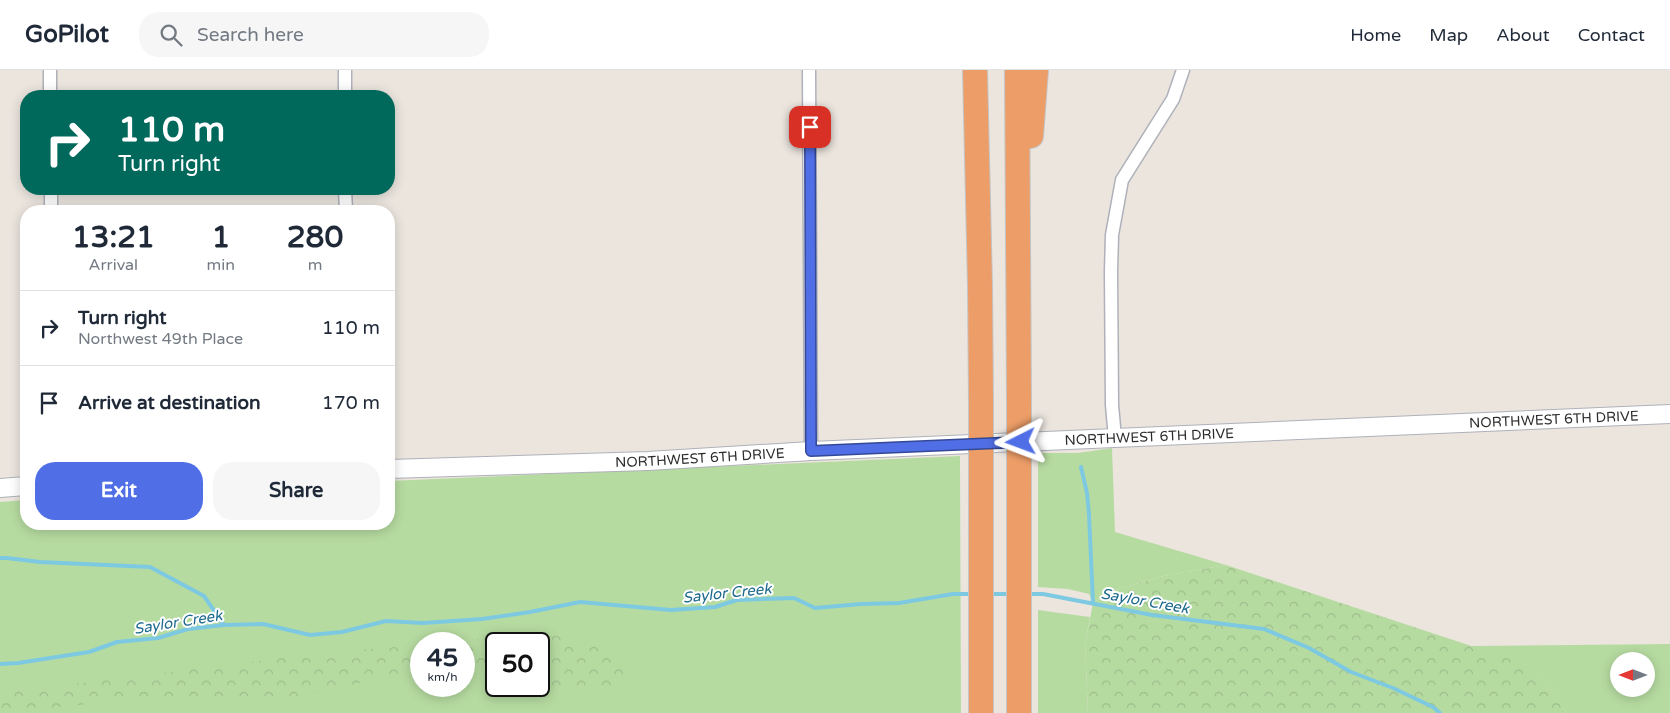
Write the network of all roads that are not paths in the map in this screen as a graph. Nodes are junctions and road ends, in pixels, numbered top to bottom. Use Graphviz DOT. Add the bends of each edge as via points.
graph roads {
  1 [pos="50,70"];
  2 [pos="345,70"];
  3 [pos="810,70"];
  4 [pos="963,70"];
  5 [pos="975,70"];
  6 [pos="1017,70"];
  7 [pos="1036,70"];
  8 [pos="1183,70"];
  9 [pos="50,90"];
  10 [pos="345,90"];
  11 [pos="980,286"];
  12 [pos="1018,297"];
  13 [pos="1670,414"];
  14 [pos="1115,438"];
  15 [pos="811,451"];
  16 [pos="395,470"];
  17 [pos="20,486"];
  18 [pos="0,488"];
  19 [pos="981,713"];
  20 [pos="1019,713"];
  1 -- 9 [label="street"];
  2 -- 10 [label="street"];
  3 -- 15 [label="street"];
  4 -- 11 [label="highway"];
  5 -- 11 [label="highway"];
  6 -- 12 [label="highway"];
  7 -- 12 [label="highway"];
  8 -- 14 [label="street" via="1173,99 1122,180 1112,235 1110,272"];
  11 -- 19 [label="highway, bridge"];
  12 -- 20 [label="highway, bridge"];
  13 -- 14 [label="main road, NORTHWEST 6TH DRIVE"];
  14 -- 15 [label="main road, NORTHWEST 6TH DRIVE"];
  15 -- 16 [label="main road, NORTHWEST 6TH DRIVE" via="648,461"];
  17 -- 18 [label="main road"];
}
